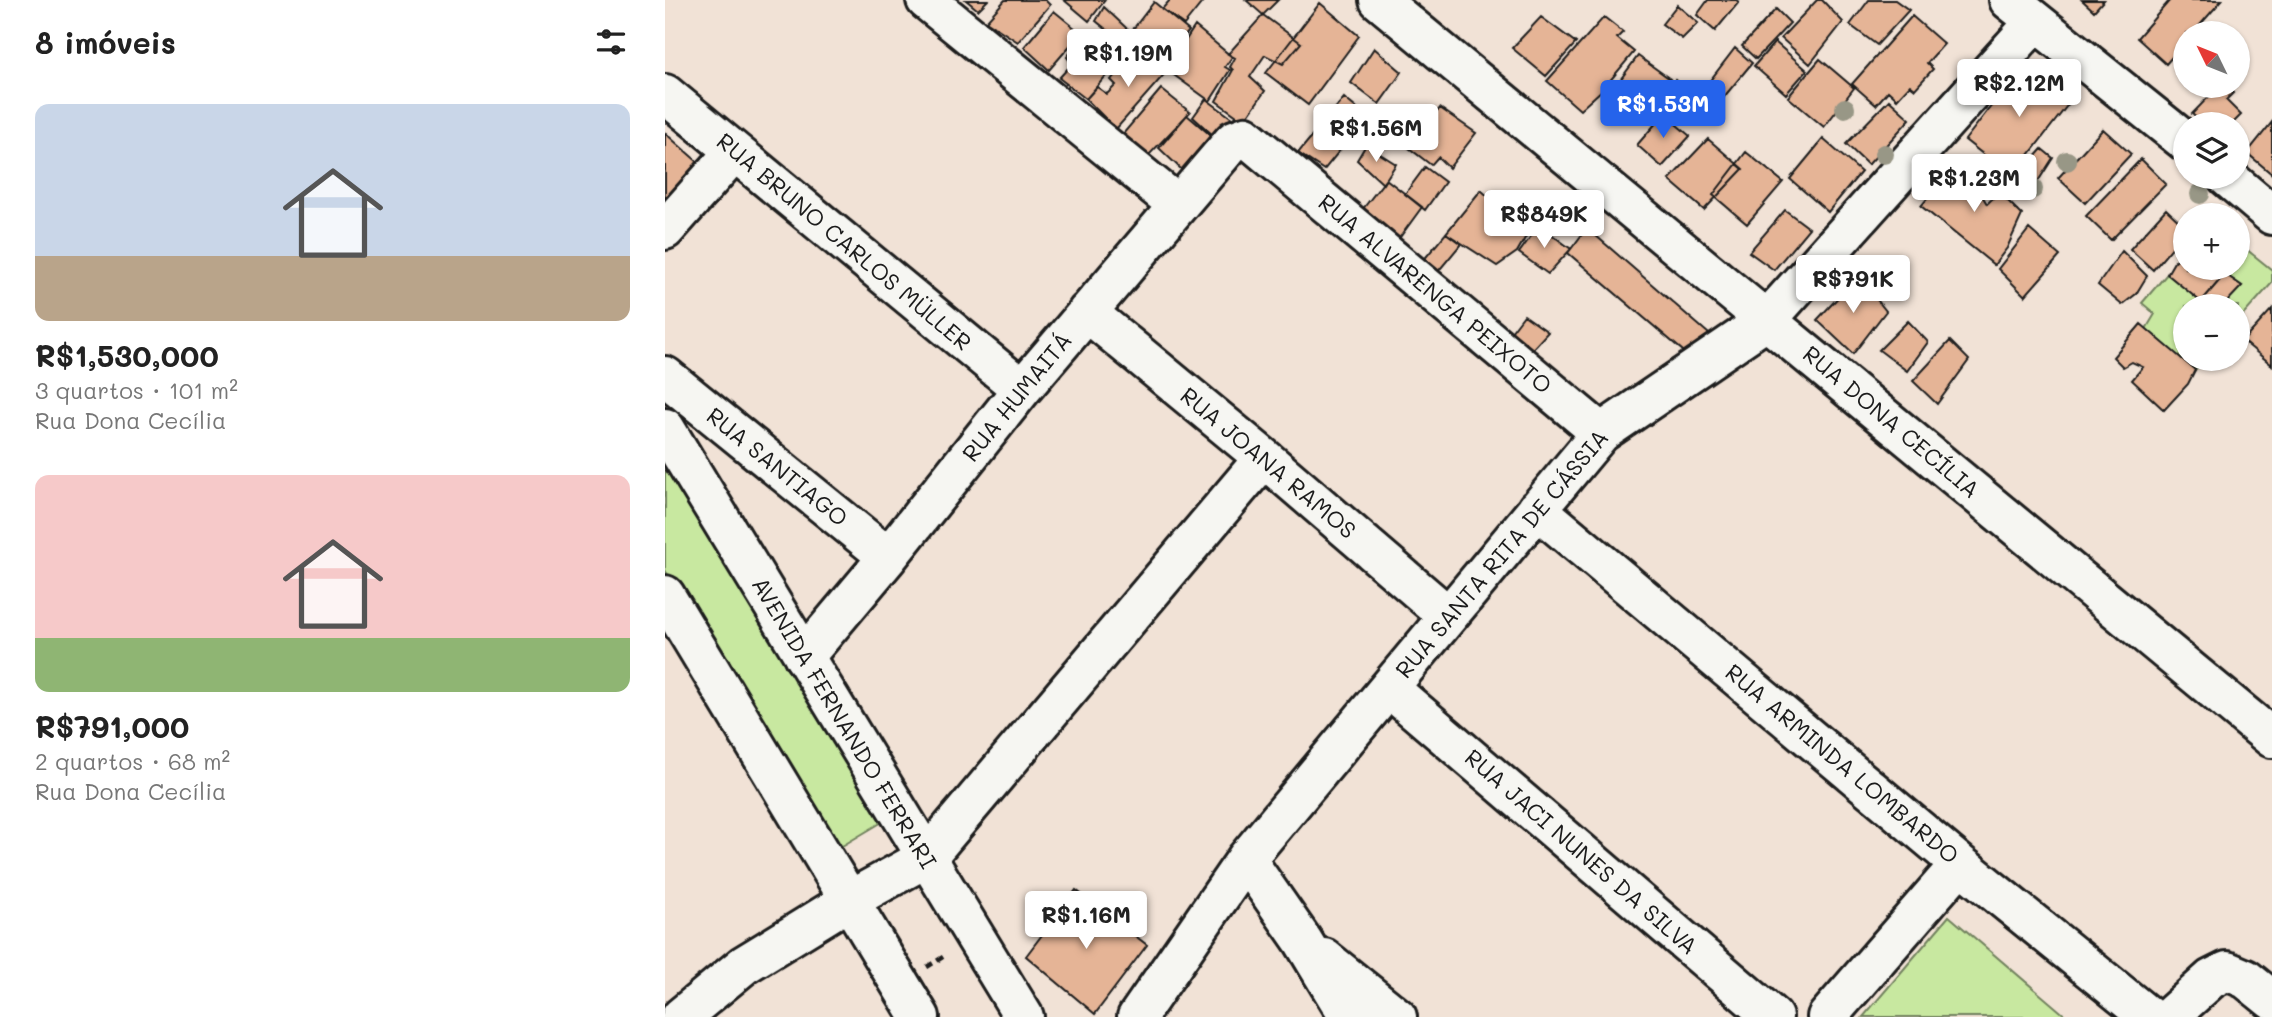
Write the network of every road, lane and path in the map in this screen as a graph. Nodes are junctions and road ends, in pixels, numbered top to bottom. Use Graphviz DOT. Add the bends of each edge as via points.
graph roads {
  1 [pos="926,0"];
  2 [pos="1379,0"];
  3 [pos="2022,11"];
  4 [pos="665,94"];
  5 [pos="2173,132"];
  6 [pos="1234,140"];
  7 [pos="734,152"];
  8 [pos="2241,189"];
  9 [pos="1178,205"];
  10 [pos="2272,215"];
  11 [pos="665,230"];
  12 [pos="1087,312"];
  13 [pos="1767,320"];
  14 [pos="665,376"];
  15 [pos="1022,389"];
  16 [pos="665,428"];
  17 [pos="1601,433"];
  18 [pos="1264,458"];
  19 [pos="1537,509"];
  20 [pos="888,557"];
  21 [pos="665,595"];
  22 [pos="1448,616"];
  23 [pos="804,657"];
  24 [pos="1389,688"];
  25 [pos="2272,738"];
  26 [pos="926,858"];
  27 [pos="1245,859"];
  28 [pos="1960,864"];
  29 [pos="848,901"];
  30 [pos="974,937"];
  31 [pos="1303,941"];
  32 [pos="900,985"];
  33 [pos="2272,1000"];
  34 [pos="681,1017"];
  35 [pos="920,1017"];
  36 [pos="1024,1017"];
  37 [pos="1137,1017"];
  38 [pos="1349,1017"];
  39 [pos="1397,1017"];
  40 [pos="1773,1017"];
  41 [pos="1827,1017"];
  42 [pos="2149,1017"];
  43 [pos="2169,1017"];
  1 -- 9 [label="street"];
  2 -- 13 [label="street, RUA DONA CECÍLIA"];
  3 -- 5 [label="street"];
  3 -- 13 [label="street, RUA SANTA RITA DE CÁSSIA"];
  4 -- 7 [label="street, RUA BRUNO CARLOS MÜLLER"];
  6 -- 9 [label="street, RUA HUMAITÁ"];
  6 -- 17 [label="street, RUA ALVARENGA PEIXOTO" via="1245,136"];
  7 -- 11 [label="street"];
  7 -- 15 [label="street, RUA BRUNO CARLOS MÜLLER"];
  8 -- 10 [label="street"];
  9 -- 12 [label="street, RUA HUMAITÁ"];
  12 -- 15 [label="street, RUA HUMAITÁ"];
  12 -- 18 [label="street, RUA JOANA RAMOS"];
  13 -- 17 [label="street, RUA SANTA RITA DE CÁSSIA"];
  13 -- 25 [label="street, RUA DONA CECÍLIA"];
  14 -- 20 [label="street, RUA SANTIAGO"];
  15 -- 20 [label="street, RUA HUMAITÁ"];
  16 -- 23 [label="street, AVENIDA FERNANDO FERRARI"];
  17 -- 19 [label="street, RUA SANTA RITA DE CÁSSIA"];
  18 -- 22 [label="street, RUA JOANA RAMOS"];
  18 -- 26 [label="street"];
  19 -- 22 [label="street, RUA SANTA RITA DE CÁSSIA"];
  19 -- 28 [label="street, RUA ARMINDA LOMBARDO"];
  20 -- 23 [label="street, RUA HUMAITÁ"];
  21 -- 29 [label="street"];
  22 -- 24 [label="street, RUA SANTA RITA DE CÁSSIA"];
  23 -- 26 [label="street, AVENIDA FERNANDO FERRARI"];
  24 -- 27 [label="street, RUA SANTA RITA DE CÁSSIA"];
  24 -- 40 [label="street, RUA JACI NUNES DA SILVA"];
  26 -- 29 [label="street"];
  26 -- 30 [label="street, AVENIDA FERNANDO FERRARI"];
  27 -- 31 [label="street"];
  27 -- 37 [label="street, RUA SANTA RITA DE CÁSSIA"];
  28 -- 41 [label="street"];
  28 -- 42 [label="street, RUA ARMINDA LOMBARDO"];
  29 -- 32 [label="street"];
  29 -- 34 [label="street" via="744,965"];
  30 -- 32 [label="path"];
  30 -- 36 [label="street, AVENIDA FERNANDO FERRARI"];
  31 -- 38 [label="street"];
  31 -- 39 [label="street"];
  32 -- 35 [label="street"];
  33 -- 43 [label="street" via="2246,979 2227,971 2211,979"];
}
